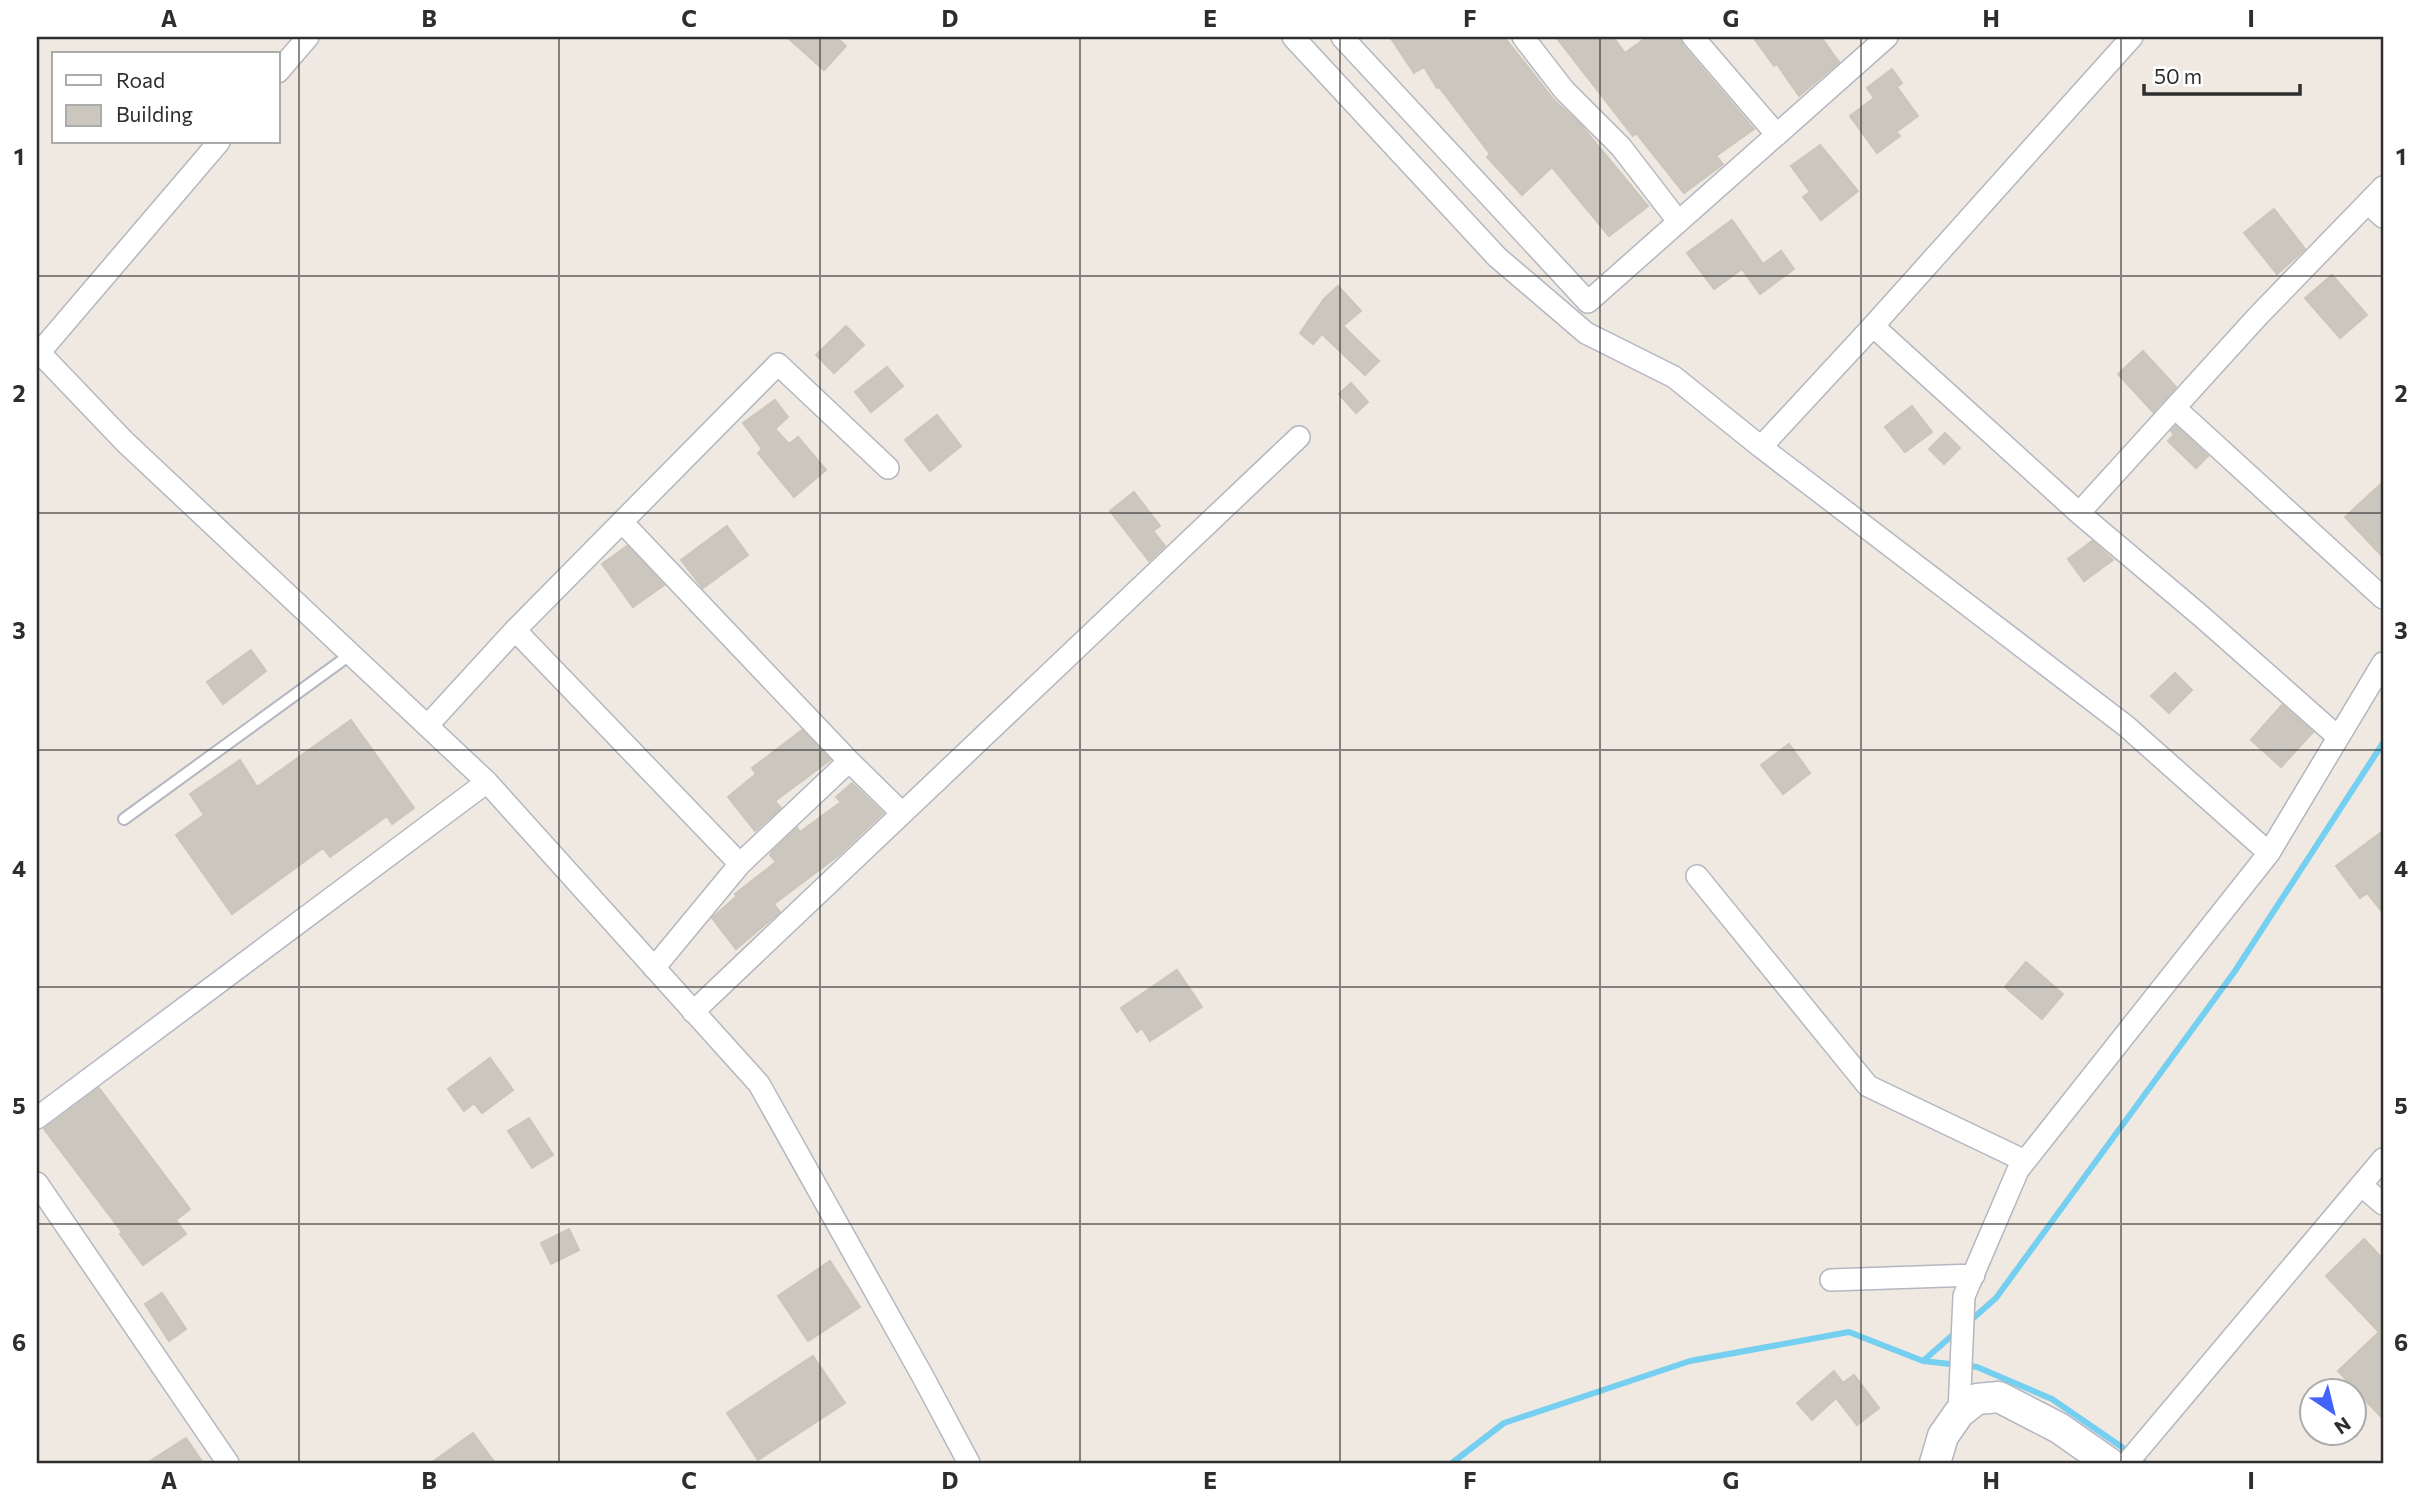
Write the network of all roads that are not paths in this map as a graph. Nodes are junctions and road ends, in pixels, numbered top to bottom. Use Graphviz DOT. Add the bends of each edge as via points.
graph roads {
  1 [pos="308,37"];
  2 [pos="1293,37"];
  3 [pos="1342,37"];
  4 [pos="1522,37"];
  5 [pos="1693,37"];
  6 [pos="1887,37"];
  7 [pos="2132,37"];
  8 [pos="280,70"];
  9 [pos="1777,135"];
  10 [pos="217,144"];
  11 [pos="2383,187"];
  12 [pos="2375,210"];
  13 [pos="1678,221"];
  14 [pos="1873,326"];
  15 [pos="38,352"];
  16 [pos="2175,408"];
  17 [pos="1299,437"];
  18 [pos="1761,447"];
  19 [pos="888,468"];
  20 [pos="2079,513"];
  21 [pos="622,523"];
  22 [pos="2383,598"];
  23 [pos="515,630"];
  24 [pos="351,654"];
  25 [pos="2383,663"];
  26 [pos="428,726"];
  27 [pos="2339,737"];
  28 [pos="849,761"];
  29 [pos="487,782"];
  30 [pos="902,813"];
  31 [pos="124,819"];
  32 [pos="2269,853"];
  33 [pos="740,864"];
  34 [pos="1697,876"];
  35 [pos="654,968"];
  36 [pos="693,1012"];
  37 [pos="37,1118"];
  38 [pos="2383,1159"];
  39 [pos="2025,1161"];
  40 [pos="37,1183"];
  41 [pos="2361,1185"];
  42 [pos="2383,1204"];
  43 [pos="1974,1275"];
  44 [pos="1831,1280"];
  45 [pos="1959,1400"];
  46 [pos="2131,1458"];
  47 [pos="228,1463"];
  48 [pos="969,1463"];
  49 [pos="1935,1463"];
  50 [pos="2109,1463"];
  1 -- 8 [label="street"];
  2 -- 18 [label="street" via="1497,257 1586,333 1674,377"];
  3 -- 13 [label="street" via="1588,302"];
  4 -- 13 [label="street" via="1564,90 1621,147"];
  5 -- 9 [label="street"];
  6 -- 9 [label="street"];
  7 -- 14 [label="street"];
  9 -- 13 [label="street"];
  10 -- 15 [label="street"];
  11 -- 12 [label="street"];
  12 -- 16 [label="street" via="2258,316"];
  14 -- 18 [label="street"];
  14 -- 20 [label="street"];
  15 -- 24 [label="street" via="125,442"];
  16 -- 20 [label="street"];
  16 -- 22 [label="street"];
  17 -- 30 [label="street"];
  18 -- 32 [label="street" via="2126,726"];
  19 -- 21 [label="street" via="778,364"];
  20 -- 27 [label="street"];
  21 -- 23 [label="street"];
  21 -- 28 [label="street"];
  23 -- 26 [label="street"];
  23 -- 33 [label="street"];
  24 -- 26 [label="street"];
  24 -- 31 [label="lane"];
  25 -- 27 [label="street"];
  26 -- 29 [label="street"];
  27 -- 32 [label="street"];
  28 -- 30 [label="street"];
  28 -- 33 [label="street"];
  29 -- 35 [label="street"];
  29 -- 37 [label="street"];
  30 -- 36 [label="street"];
  32 -- 39 [label="street"];
  33 -- 35 [label="street"];
  34 -- 39 [label="street" via="1868,1086"];
  35 -- 36 [label="street"];
  36 -- 48 [label="street" via="759,1084"];
  38 -- 41 [label="street"];
  39 -- 43 [label="street"];
  40 -- 47 [label="street"];
  41 -- 42 [label="street"];
  41 -- 46 [label="street"];
  43 -- 44 [label="street"];
  43 -- 45 [label="street" via="1964,1296"];
  45 -- 49 [label="main road"];
  45 -- 50 [label="main road" via="1999,1397"];
}
